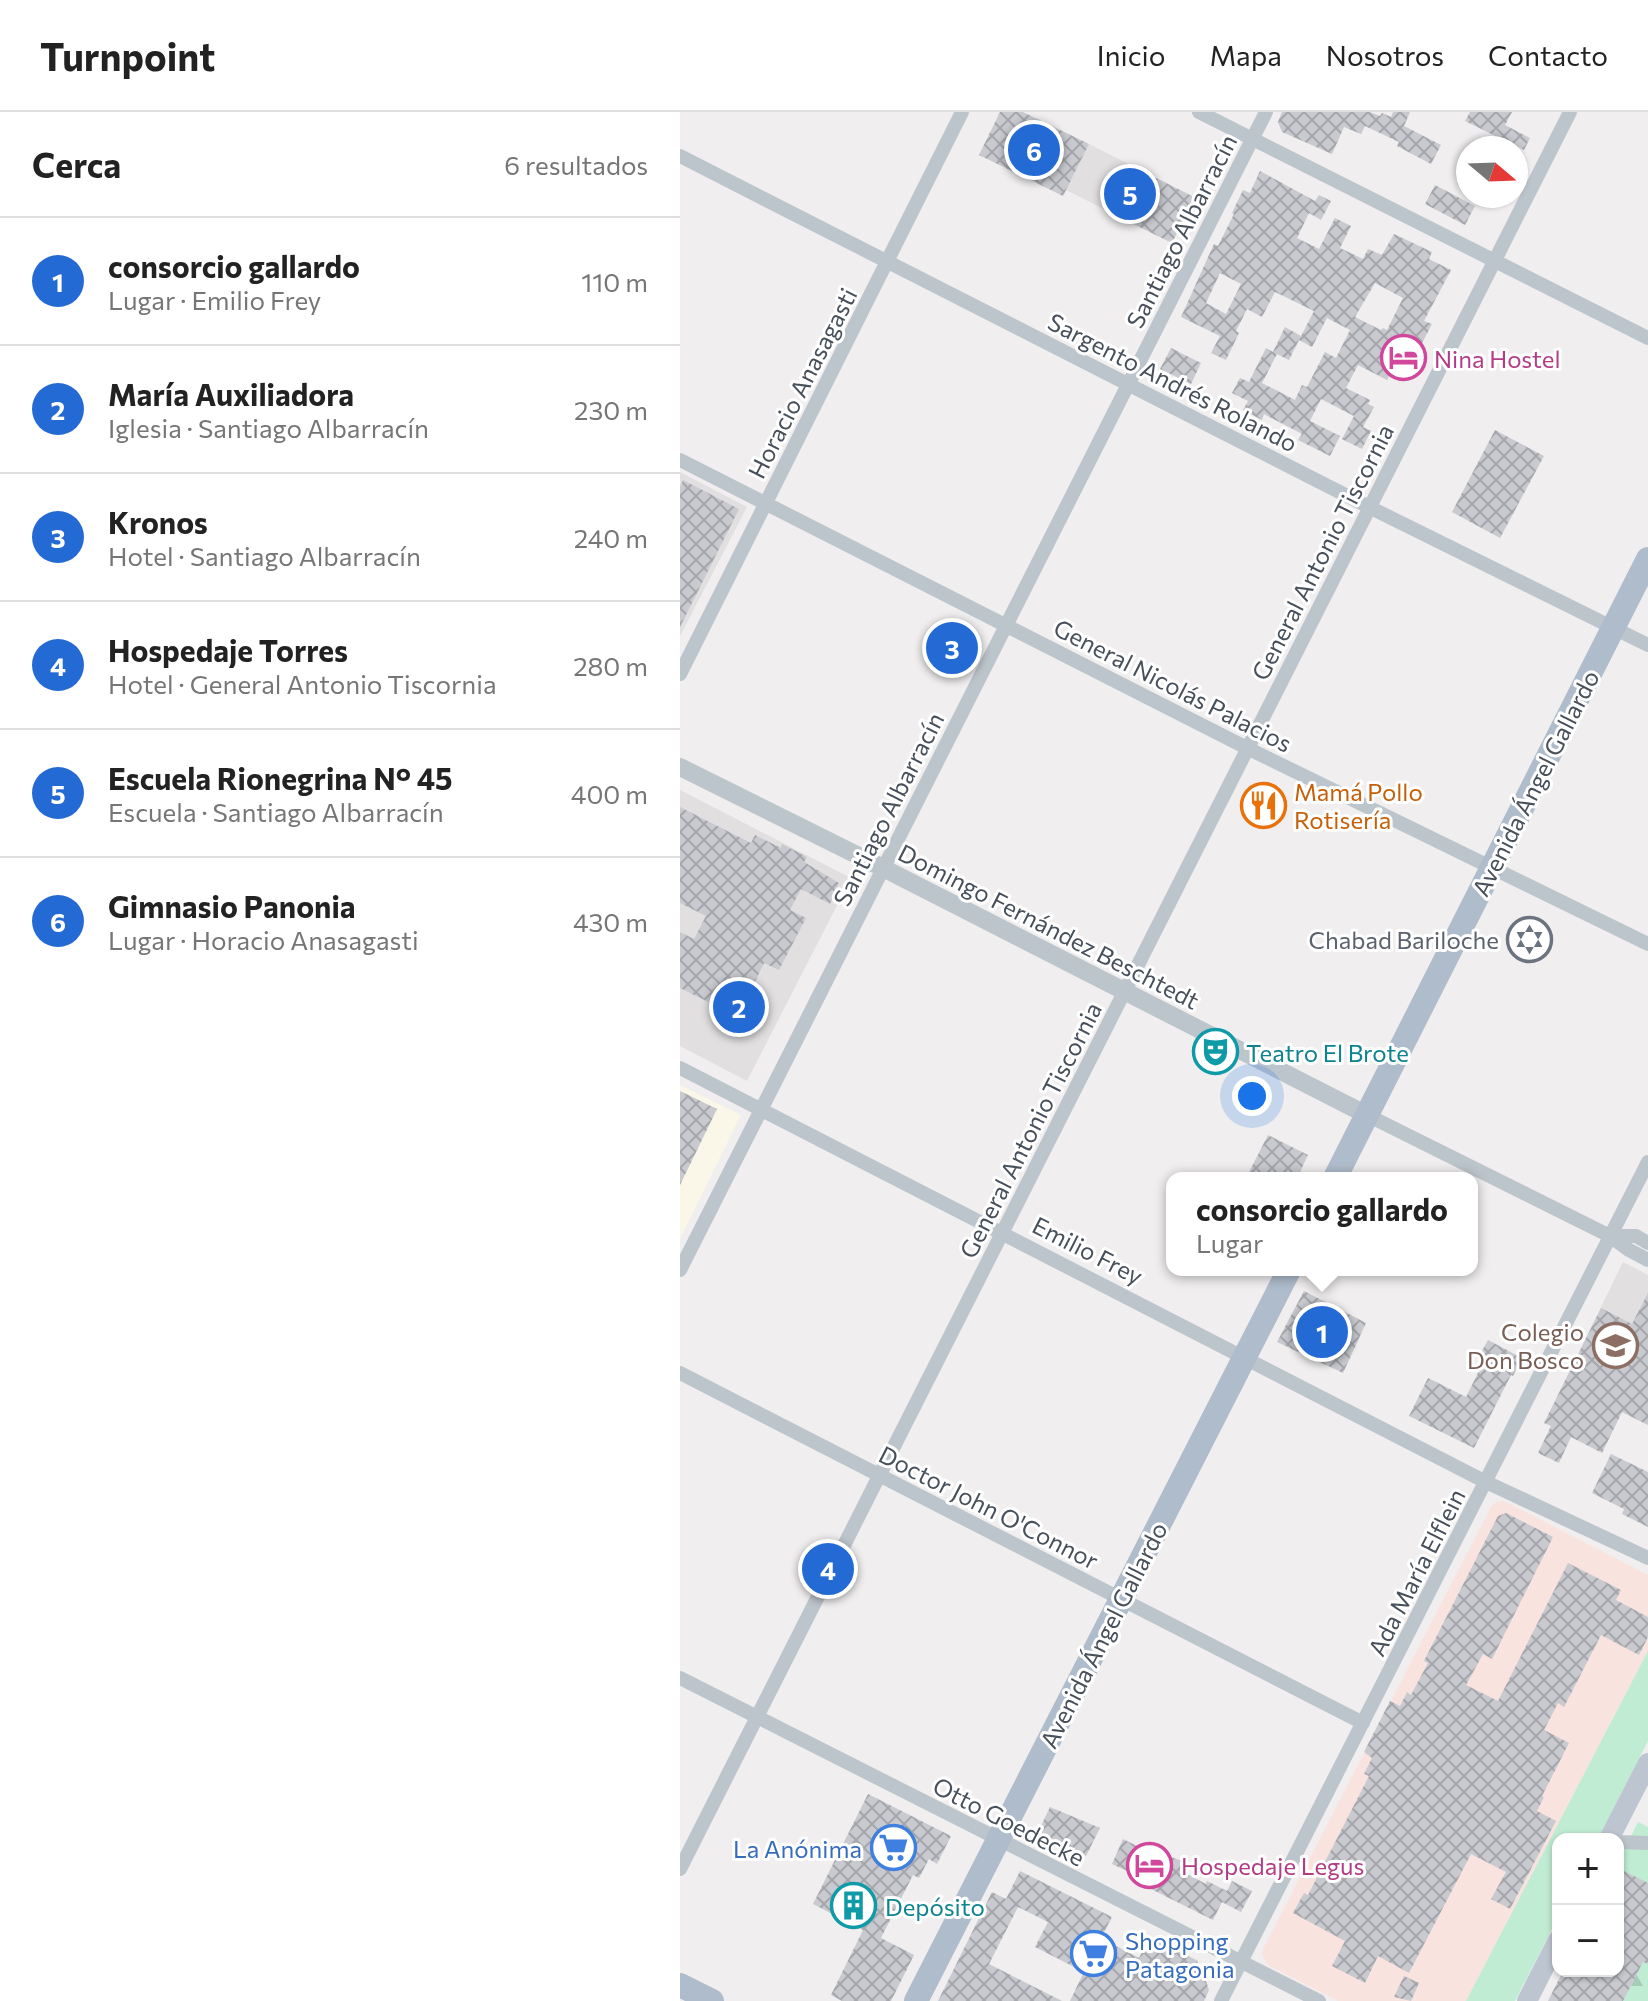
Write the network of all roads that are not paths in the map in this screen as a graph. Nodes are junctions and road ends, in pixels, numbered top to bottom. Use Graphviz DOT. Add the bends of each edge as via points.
graph roads {
  1 [pos="962,112"];
  2 [pos="1199,112"];
  3 [pos="1266,112"];
  4 [pos="1570,112"];
  5 [pos="1252,139"];
  6 [pos="680,156"];
  7 [pos="1494,262"];
  8 [pos="888,263"];
  9 [pos="1648,338"];
  10 [pos="1128,383"];
  11 [pos="680,460"];
  12 [pos="765,505"];
  13 [pos="1369,507"];
  14 [pos="1648,559"];
  15 [pos="1007,625"];
  16 [pos="1613,629"];
  17 [pos="1648,645"];
  18 [pos="680,674"];
  19 [pos="1247,748"];
  20 [pos="680,767"];
  21 [pos="883,868"];
  22 [pos="1491,869"];
  23 [pos="1648,944"];
  24 [pos="1125,993"];
  25 [pos="680,1068"];
  26 [pos="760,1108"];
  27 [pos="1367,1115"];
  28 [pos="1648,1162"];
  29 [pos="1338,1172"];
  30 [pos="1003,1231"];
  31 [pos="1610,1236"];
  32 [pos="1648,1243"];
  33 [pos="1648,1260"];
  34 [pos="680,1270"];
  35 [pos="1286,1276"];
  36 [pos="1246,1356"];
  37 [pos="680,1373"];
  38 [pos="878,1475"];
  39 [pos="1486,1482"];
  40 [pos="1648,1558"];
  41 [pos="1121,1600"];
  42 [pos="680,1678"];
  43 [pos="757,1718"];
  44 [pos="1363,1723"];
  45 [pos="1648,1763"];
  46 [pos="1613,1833"];
  47 [pos="997,1840"];
  48 [pos="1624,1842"];
  49 [pos="1648,1843"];
  50 [pos="680,1869"];
  51 [pos="1552,1952"];
  52 [pos="1241,1962"];
  53 [pos="680,1985"];
  54 [pos="712,2001"];
  55 [pos="916,2001"];
  56 [pos="1221,2001"];
  57 [pos="1319,2001"];
  58 [pos="1527,2001"];
  1 -- 8 [label="street, Horacio Anasagasti"];
  2 -- 5 [label="street"];
  3 -- 5 [label="street, Santiago Albarracín"];
  4 -- 7 [label="street, General Antonio Tiscornia"];
  5 -- 7 [label="street"];
  5 -- 10 [label="street, Santiago Albarracín"];
  6 -- 8 [label="street, Sargento Andrés Rolando"];
  7 -- 9 [label="street"];
  7 -- 13 [label="street, General Antonio Tiscornia"];
  8 -- 10 [label="street, Sargento Andrés Rolando"];
  8 -- 12 [label="street, Horacio Anasagasti"];
  10 -- 13 [label="street, Sargento Andrés Rolando"];
  10 -- 15 [label="street, Santiago Albarracín"];
  11 -- 12 [label="street, General Nicolás Palacios"];
  12 -- 15 [label="street, General Nicolás Palacios"];
  12 -- 18 [label="street, Horacio Anasagasti"];
  13 -- 16 [label="street, Sargento Andrés Rolando"];
  13 -- 19 [label="street, General Antonio Tiscornia"];
  14 -- 16 [label="main road, Avenida Ángel Gallardo"];
  15 -- 19 [label="street, General Nicolás Palacios"];
  15 -- 21 [label="street, Santiago Albarracín"];
  16 -- 17 [label="street, Sargento Andrés Rolando"];
  16 -- 22 [label="main road, Avenida Ángel Gallardo"];
  19 -- 22 [label="street, General Nicolás Palacios"];
  19 -- 24 [label="street, General Antonio Tiscornia"];
  20 -- 21 [label="street, Domingo Fernández Beschtedt"];
  21 -- 24 [label="street, Domingo Fernández Beschtedt"];
  21 -- 26 [label="street, Santiago Albarracín"];
  22 -- 23 [label="street, General Nicolás Palacios"];
  22 -- 27 [label="main road, Avenida Ángel Gallardo"];
  24 -- 27 [label="street, Domingo Fernández Beschtedt"];
  24 -- 30 [label="street, General Antonio Tiscornia"];
  25 -- 26 [label="street, Emilio Frey"];
  26 -- 30 [label="street, Emilio Frey"];
  26 -- 34 [label="street, Santiago Albarracín"];
  27 -- 29 [label="main road, Avenida Ángel Gallardo"];
  27 -- 31 [label="street, Domingo Fernández Beschtedt"];
  28 -- 31 [label="street, Ada María Elflein"];
  30 -- 36 [label="street, Emilio Frey"];
  30 -- 38 [label="street, General Antonio Tiscornia"];
  31 -- 32 [label="street, Domingo Fernández Beschtedt" via="1636,1236"];
  31 -- 33 [label="street, Domingo Fernández Beschtedt"];
  31 -- 39 [label="street, Ada María Elflein"];
  35 -- 36 [label="main road, Avenida Ángel Gallardo"];
  36 -- 39 [label="street, Emilio Frey"];
  36 -- 41 [label="main road, Avenida Ángel Gallardo"];
  37 -- 38 [label="street, Doctor John O'Connor"];
  38 -- 41 [label="street, Doctor John O'Connor"];
  38 -- 43 [label="street, General Antonio Tiscornia"];
  39 -- 40 [label="street, Emilio Frey"];
  39 -- 44 [label="street, Ada María Elflein"];
  41 -- 44 [label="street, Doctor John O'Connor"];
  41 -- 47 [label="main road, Avenida Ángel Gallardo"];
  42 -- 43 [label="street, Otto Goedecke"];
  43 -- 47 [label="street, Otto Goedecke"];
  43 -- 50 [label="street, General Antonio Tiscornia"];
  44 -- 52 [label="street, Ada María Elflein"];
  45 -- 46 [label="main road"];
  47 -- 52 [label="street, Otto Goedecke"];
  47 -- 55 [label="main road, Avenida Ángel Gallardo"];
  48 -- 49 [label="street"];
  51 -- 58 [label="main road"];
  52 -- 56 [label="street, Ada María Elflein"];
  52 -- 57 [label="street, Otto Goedecke"];
  53 -- 54 [label="main road"];
}
